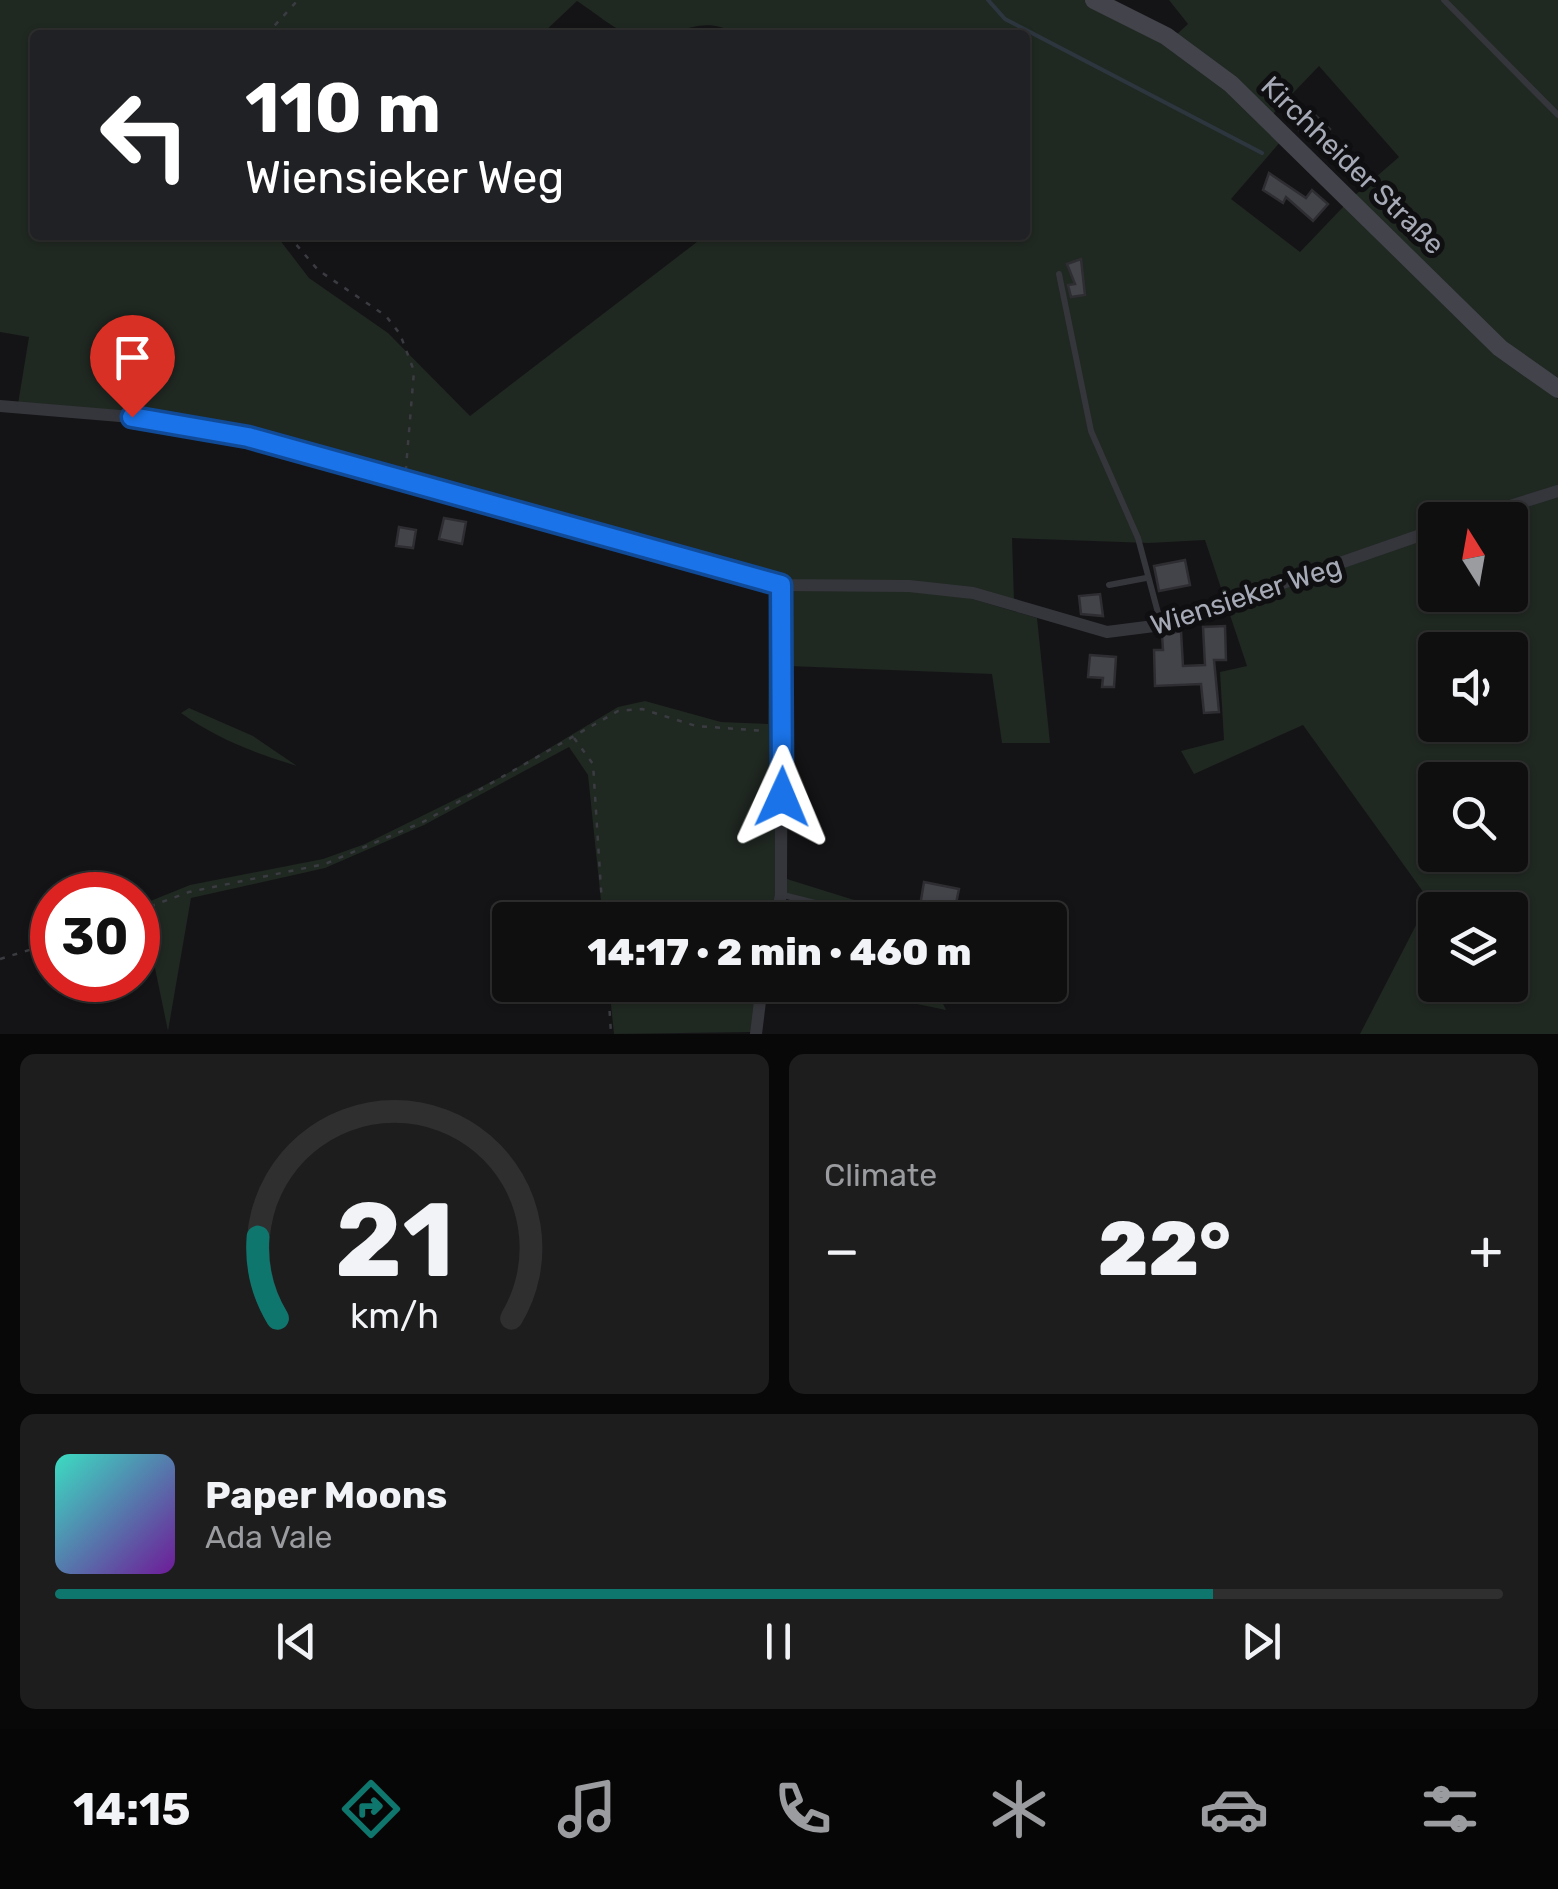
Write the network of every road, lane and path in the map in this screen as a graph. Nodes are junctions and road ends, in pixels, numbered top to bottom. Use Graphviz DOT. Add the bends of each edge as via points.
graph roads {
  1 [pos="298,0"];
  2 [pos="1094,0"];
  3 [pos="1444,0"];
  4 [pos="271,30"];
  5 [pos="1558,116"];
  6 [pos="292,240"];
  7 [pos="1059,274"];
  8 [pos="1558,389"];
  9 [pos="0,406"];
  10 [pos="404,482"];
  11 [pos="1558,491"];
  12 [pos="1523,502"];
  13 [pos="1418,536"];
  14 [pos="1146,578"];
  15 [pos="1109,584"];
  16 [pos="781,585"];
  17 [pos="1162,626"];
  18 [pos="783,732"];
  19 [pos="574,738"];
  20 [pos="781,894"];
  21 [pos="602,902"];
  22 [pos="779,902"];
  23 [pos="812,902"];
  24 [pos="160,903"];
  25 [pos="30,949"];
  26 [pos="0,958"];
  27 [pos="609,1002"];
  28 [pos="760,1002"];
  29 [pos="611,1034"];
  30 [pos="756,1034"];
  1 -- 4 [label="path"];
  2 -- 8 [label="main road, Kirchheider Straße" via="1166,36 1231,84 1500,348"];
  3 -- 5 [label="lane"];
  6 -- 10 [label="path" via="318,270 386,316 400,334 414,372"];
  7 -- 14 [label="lane" via="1091,431 1138,538"];
  9 -- 10 [label="street, Wiensieker Weg" via="132,417 248,437"];
  10 -- 16 [label="street, Wiensieker Weg"];
  11 -- 12 [label="street"];
  13 -- 17 [label="street, Wiensieker Weg"];
  14 -- 15 [label="lane"];
  14 -- 17 [label="lane"];
  16 -- 17 [label="street, Wiensieker Weg" via="941,589 1107,632"];
  16 -- 18 [label="street"];
  18 -- 19 [label="path" via="696,726 642,709 618,710"];
  18 -- 20 [label="street"];
  19 -- 21 [label="path" via="593,764"];
  19 -- 24 [label="path" via="422,822 325,864"];
  20 -- 22 [label="street"];
  20 -- 23 [label="lane"];
  25 -- 26 [label="path"];
  27 -- 29 [label="path"];
  28 -- 30 [label="street"];
}
